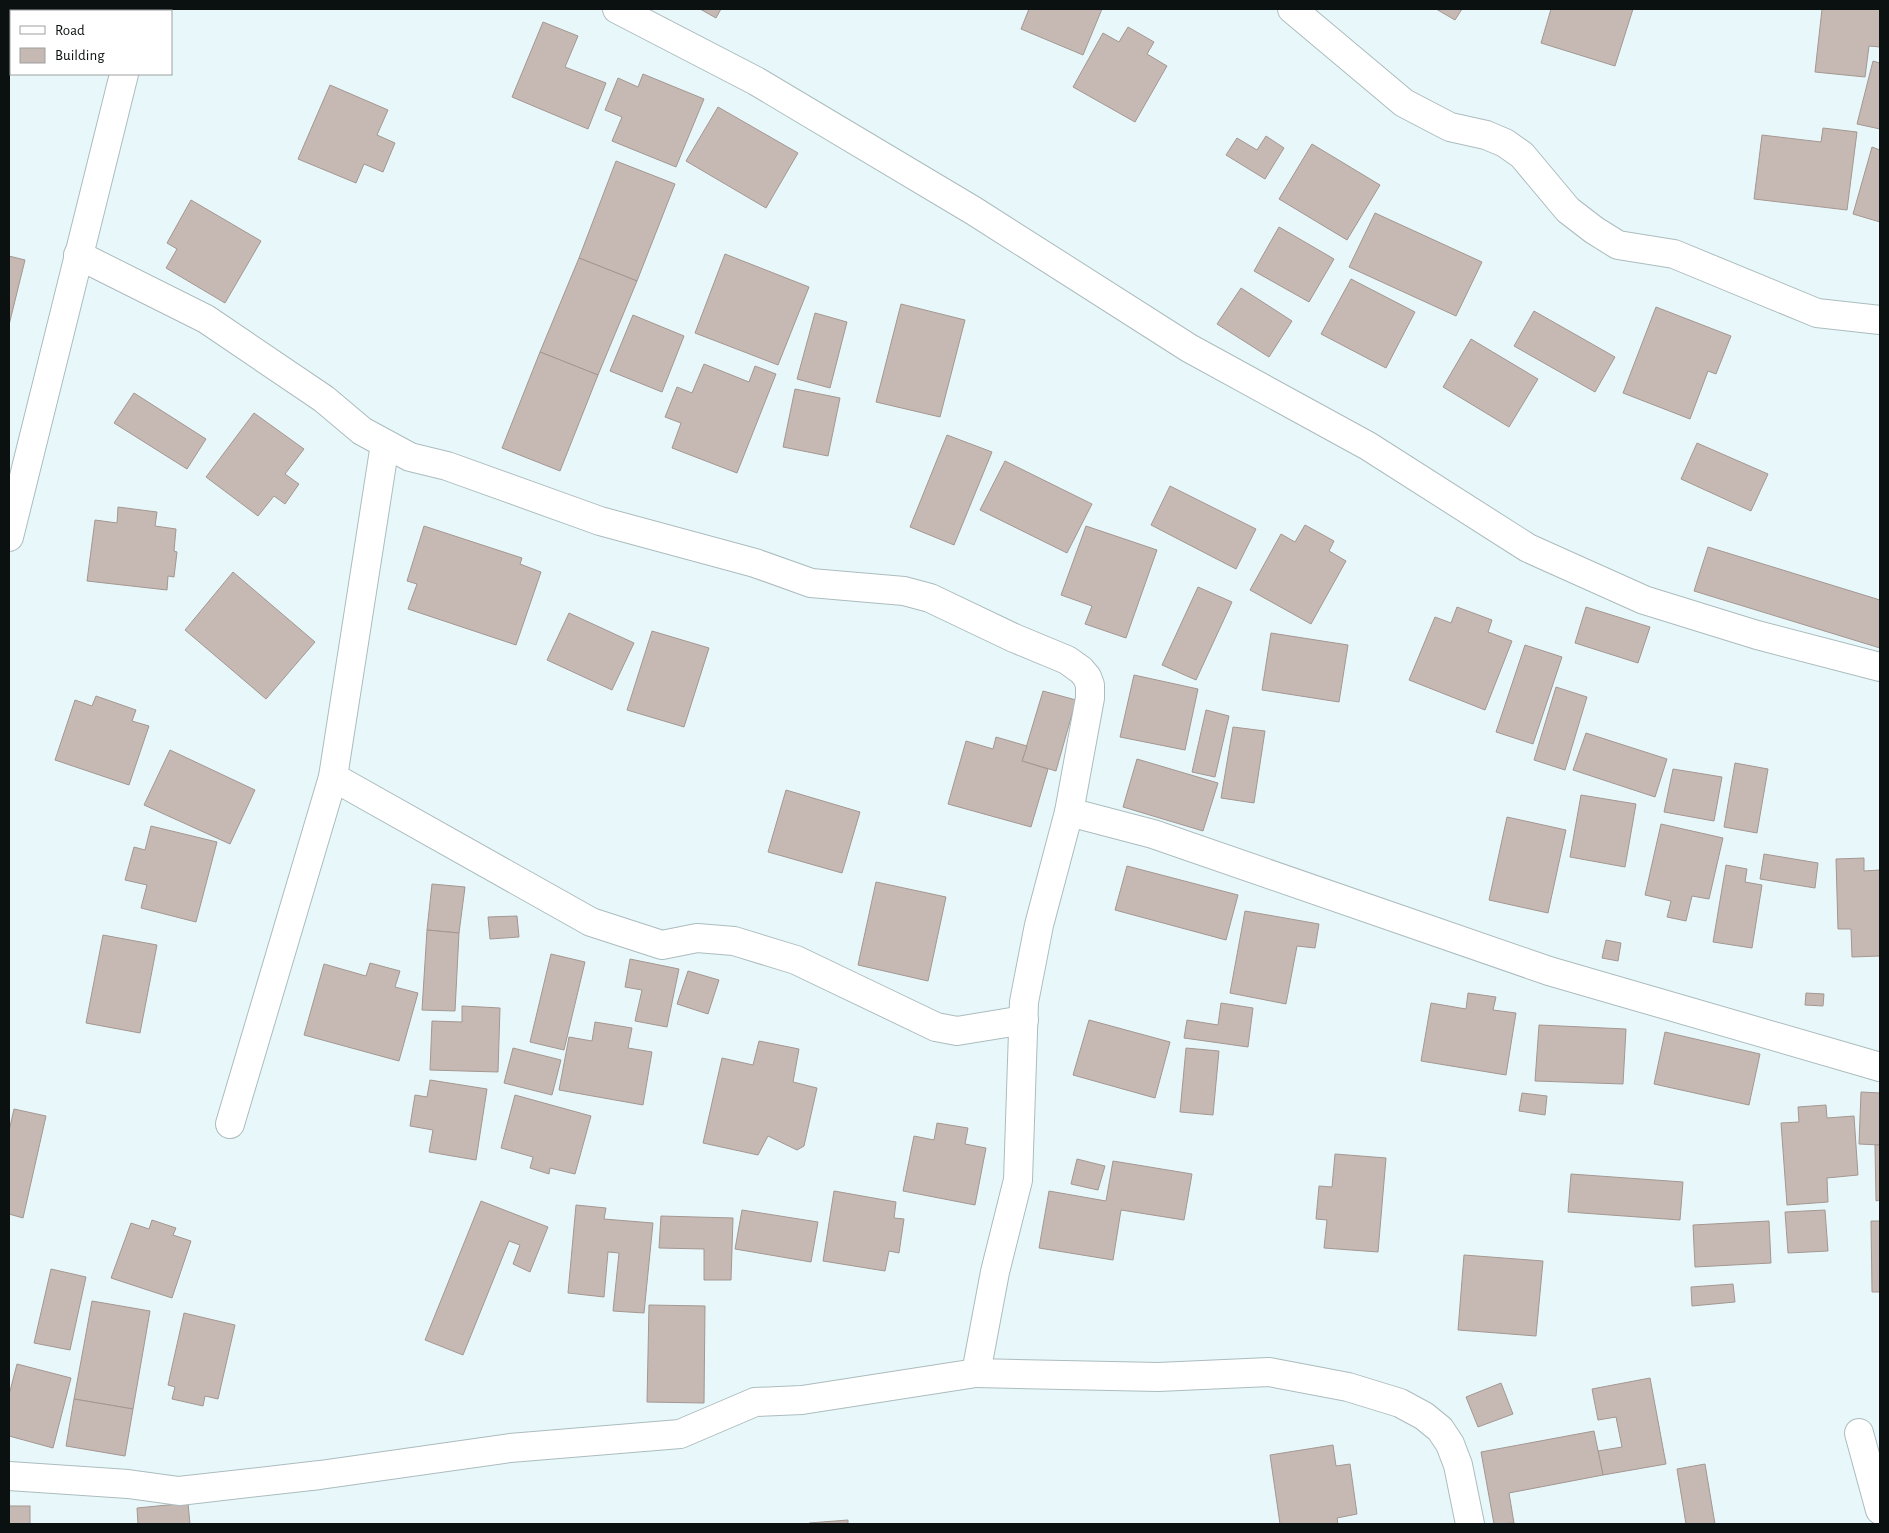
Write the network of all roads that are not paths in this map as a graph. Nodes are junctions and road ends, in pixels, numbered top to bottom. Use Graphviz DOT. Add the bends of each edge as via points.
graph roads {
  1 [pos="617,9"];
  2 [pos="1292,9"];
  3 [pos="124,75"];
  4 [pos="78,255"];
  5 [pos="1880,320"];
  6 [pos="386,444"];
  7 [pos="9,537"];
  8 [pos="1880,667"];
  9 [pos="333,777"];
  10 [pos="1069,812"];
  11 [pos="1024,1020"];
  12 [pos="1880,1067"];
  13 [pos="230,1124"];
  14 [pos="976,1373"];
  15 [pos="1859,1433"];
  16 [pos="9,1476"];
  17 [pos="1880,1510"];
  18 [pos="1470,1524"];
  1 -- 8 [label="street" via="756,81 974,211 1189,348 1368,446 1528,548 1644,600 1757,635"];
  2 -- 5 [label="street" via="1404,103 1450,127 1505,143 1522,155 1568,210 1618,245 1674,254 1817,314"];
  3 -- 4 [label="street"];
  4 -- 6 [label="street" via="206,319 324,399 362,431"];
  4 -- 7 [label="street"];
  6 -- 9 [label="street"];
  6 -- 10 [label="street" via="410,457 447,466 600,521 755,563 811,583 904,591 930,598 1067,660 1082,670 1090,684"];
  9 -- 11 [label="street" via="591,922 662,945 697,938 734,941 796,960 936,1027 957,1031"];
  9 -- 13 [label="street"];
  10 -- 11 [label="street" via="1039,925 1024,1002"];
  10 -- 12 [label="street" via="1153,834 1549,971"];
  11 -- 14 [label="street" via="1018,1180 995,1272"];
  14 -- 16 [label="street" via="802,1400 755,1402 680,1434 510,1448 179,1491"];
  14 -- 18 [label="street" via="1158,1377 1269,1372 1348,1387 1392,1401 1424,1416 1440,1429 1458,1465"];
  15 -- 17 [label="street"];
}
